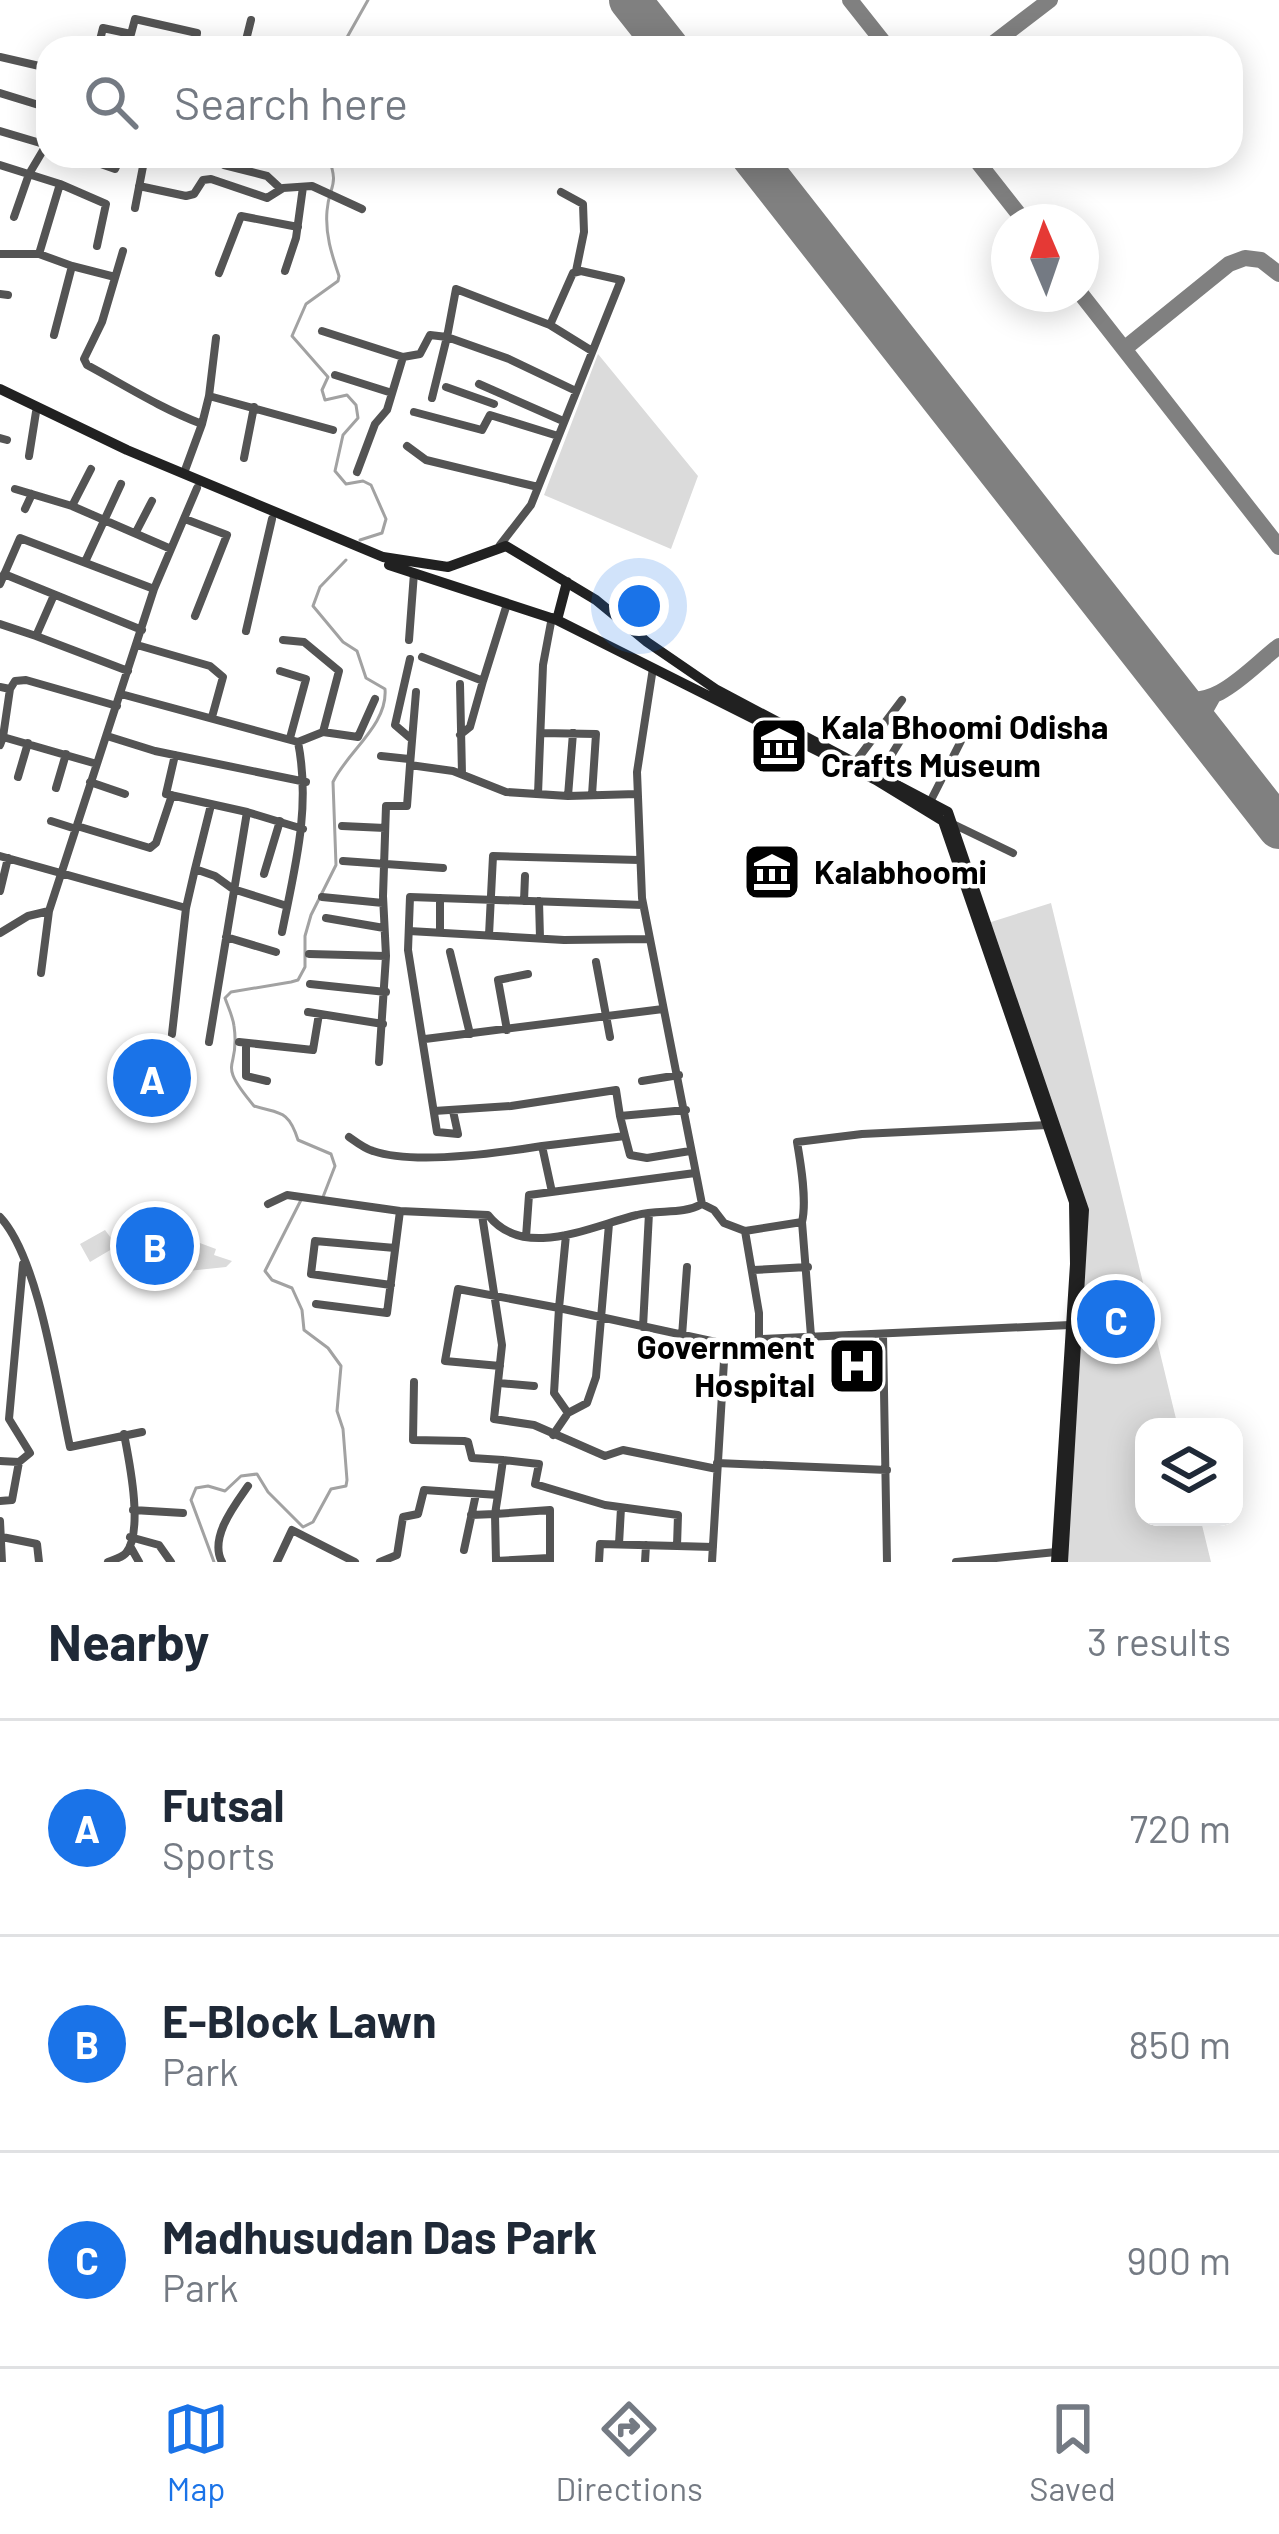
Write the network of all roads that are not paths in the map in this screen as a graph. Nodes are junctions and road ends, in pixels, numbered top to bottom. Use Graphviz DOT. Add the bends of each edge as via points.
graph roads {
  1 [pos="250,20"];
  2 [pos="101,36"];
  3 [pos="196,36"];
  4 [pos="247,36"];
  5 [pos="0,57"];
  6 [pos="36,65"];
  7 [pos="0,93"];
  8 [pos="36,104"];
  9 [pos="0,131"];
  10 [pos="36,141"];
  11 [pos="36,164"];
  12 [pos="0,165"];
  13 [pos="143,168"];
  14 [pos="236,168"];
  15 [pos="29,175"];
  16 [pos="60,184"];
  17 [pos="139,185"];
  18 [pos="303,187"];
  19 [pos="281,189"];
  20 [pos="561,192"];
  21 [pos="135,208"];
  22 [pos="362,209"];
  23 [pos="14,217"];
  24 [pos="298,226"];
  25 [pos="97,247"];
  26 [pos="123,251"];
  27 [pos="0,254"];
  28 [pos="39,254"];
  29 [pos="72,266"];
  30 [pos="576,271"];
  31 [pos="285,272"];
  32 [pos="219,273"];
  33 [pos="115,277"];
  34 [pos="550,325"];
  35 [pos="322,331"];
  36 [pos="54,335"];
  37 [pos="447,337"];
  38 [pos="216,338"];
  39 [pos="592,352"];
  40 [pos="403,357"];
  41 [pos="335,375"];
  42 [pos="479,384"];
  43 [pos="446,387"];
  44 [pos="498,391"];
  45 [pos="576,391"];
  46 [pos="0,392"];
  47 [pos="392,393"];
  48 [pos="209,396"];
  49 [pos="432,398"];
  50 [pos="494,404"];
  51 [pos="254,407"];
  52 [pos="37,412"];
  53 [pos="414,412"];
  54 [pos="490,415"];
  55 [pos="563,422"];
  56 [pos="202,424"];
  57 [pos="333,430"];
  58 [pos="558,436"];
  59 [pos="407,446"];
  60 [pos="29,456"];
  61 [pos="244,458"];
  62 [pos="91,469"];
  63 [pos="356,472"];
  64 [pos="183,475"];
  65 [pos="121,484"];
  66 [pos="538,487"];
  67 [pos="197,488"];
  68 [pos="15,489"];
  69 [pos="32,494"];
  70 [pos="152,501"];
  71 [pos="72,506"];
  72 [pos="26,509"];
  73 [pos="185,519"];
  74 [pos="272,519"];
  75 [pos="105,520"];
  76 [pos="16,526"];
  77 [pos="136,532"];
  78 [pos="20,538"];
  79 [pos="0,544"];
  80 [pos="500,545"];
  81 [pos="16,548"];
  82 [pos="171,549"];
  83 [pos="85,562"];
  84 [pos="414,572"];
  85 [pos="2,574"];
  86 [pos="567,582"];
  87 [pos="154,589"];
  88 [pos="54,595"];
  89 [pos="507,604"];
  90 [pos="195,616"];
  91 [pos="555,618"];
  92 [pos="0,625"];
  93 [pos="142,630"];
  94 [pos="247,631"];
  95 [pos="36,636"];
  96 [pos="284,640"];
  97 [pos="409,640"];
  98 [pos="137,645"];
  99 [pos="422,657"];
  100 [pos="410,659"];
  101 [pos="653,667"];
  102 [pos="128,671"];
  103 [pos="280,671"];
  104 [pos="483,681"];
  105 [pos="460,683"];
  106 [pos="5,688"];
  107 [pos="416,692"];
  108 [pos="121,694"];
  109 [pos="375,699"];
  110 [pos="902,700"];
  111 [pos="117,706"];
  112 [pos="212,717"];
  113 [pos="905,731"];
  114 [pos="323,732"];
  115 [pos="541,733"];
  116 [pos="573,733"];
  117 [pos="2,734"];
  118 [pos="460,735"];
  119 [pos="107,736"];
  120 [pos="409,737"];
  121 [pos="294,740"];
  122 [pos="961,741"];
  123 [pos="28,743"];
  124 [pos="66,754"];
  125 [pos="175,755"];
  126 [pos="381,756"];
  127 [pos="856,761"];
  128 [pos="410,762"];
  129 [pos="97,764"];
  130 [pos="462,774"];
  131 [pos="880,774"];
  132 [pos="18,777"];
  133 [pos="90,782"];
  134 [pos="306,782"];
  135 [pos="56,788"];
  136 [pos="125,794"];
  137 [pos="538,794"];
  138 [pos="637,794"];
  139 [pos="172,795"];
  140 [pos="592,795"];
  141 [pos="568,796"];
  142 [pos="931,800"];
  143 [pos="211,805"];
  144 [pos="247,812"];
  145 [pos="51,821"];
  146 [pos="280,821"];
  147 [pos="955,825"];
  148 [pos="342,826"];
  149 [pos="77,827"];
  150 [pos="386,828"];
  151 [pos="303,829"];
  152 [pos="1013,853"];
  153 [pos="4,857"];
  154 [pos="639,860"];
  155 [pos="343,861"];
  156 [pos="385,864"];
  157 [pos="443,868"];
  158 [pos="195,869"];
  159 [pos="62,874"];
  160 [pos="264,874"];
  161 [pos="525,876"];
  162 [pos="233,889"];
  163 [pos="0,891"];
  164 [pos="322,897"];
  165 [pos="440,898"];
  166 [pos="492,899"];
  167 [pos="524,901"];
  168 [pos="539,902"];
  169 [pos="383,903"];
  170 [pos="643,905"];
  171 [pos="287,906"];
  172 [pos="186,908"];
  173 [pos="49,911"];
  174 [pos="326,918"];
  175 [pos="384,928"];
  176 [pos="409,931"];
  177 [pos="282,932"];
  178 [pos="440,932"];
  179 [pos="0,933"];
  180 [pos="490,935"];
  181 [pos="226,937"];
  182 [pos="540,938"];
  183 [pos="650,939"];
  184 [pos="276,952"];
  185 [pos="450,952"];
  186 [pos="309,954"];
  187 [pos="386,956"];
  188 [pos="596,962"];
  189 [pos="41,973"];
  190 [pos="528,974"];
  191 [pos="310,984"];
  192 [pos="386,992"];
  193 [pos="663,1009"];
  194 [pos="604,1016"];
  195 [pos="383,1024"];
  196 [pos="507,1030"];
  197 [pos="172,1034"];
  198 [pos="470,1034"];
  199 [pos="610,1037"];
  200 [pos="424,1039"];
  201 [pos="209,1042"];
  202 [pos="379,1062"];
  203 [pos="613,1074"];
  204 [pos="679,1075"];
  205 [pos="642,1081"];
  206 [pos="267,1082"];
  207 [pos="616,1090"];
  208 [pos="686,1110"];
  209 [pos="434,1111"];
  210 [pos="453,1111"];
  211 [pos="620,1116"];
  212 [pos="1048,1125"];
  213 [pos="625,1136"];
  214 [pos="349,1138"];
  215 [pos="542,1146"];
  216 [pos="690,1150"];
  217 [pos="695,1172"];
  218 [pos="552,1192"];
  219 [pos="268,1204"];
  220 [pos="702,1204"];
  221 [pos="400,1211"];
  222 [pos="650,1213"];
  223 [pos="482,1215"];
  224 [pos="0,1217"];
  225 [pos="802,1222"];
  226 [pos="608,1224"];
  227 [pos="745,1231"];
  228 [pos="566,1235"];
  229 [pos="526,1237"];
  230 [pos="395,1248"];
  231 [pos="23,1263"];
  232 [pos="687,1267"];
  233 [pos="808,1267"];
  234 [pos="753,1270"];
  235 [pos="391,1285"];
  236 [pos="495,1294"];
  237 [pos="316,1304"];
  238 [pos="559,1308"];
  239 [pos="599,1317"];
  240 [pos="1070,1325"];
  241 [pos="643,1327"];
  242 [pos="883,1334"];
  243 [pos="682,1336"];
  244 [pos="811,1336"];
  245 [pos="761,1339"];
  246 [pos="725,1344"];
  247 [pos="1072,1361"];
  248 [pos="500,1366"];
  249 [pos="6,1380"];
  250 [pos="414,1382"];
  251 [pos="499,1383"];
  252 [pos="534,1386"];
  253 [pos="568,1413"];
  254 [pos="5,1419"];
  255 [pos="142,1432"];
  256 [pos="124,1434"];
  257 [pos="554,1435"];
  258 [pos="503,1460"];
  259 [pos="0,1461"];
  260 [pos="19,1462"];
  261 [pos="717,1466"];
  262 [pos="887,1470"];
  263 [pos="248,1486"];
  264 [pos="476,1494"];
  265 [pos="498,1496"];
  266 [pos="0,1501"];
  267 [pos="621,1508"];
  268 [pos="133,1510"];
  269 [pos="183,1513"];
  270 [pos="495,1514"];
  271 [pos="471,1516"];
  272 [pos="0,1521"];
  273 [pos="2,1537"];
  274 [pos="130,1541"];
  275 [pos="619,1544"];
  276 [pos="646,1545"];
  277 [pos="677,1546"];
  278 [pos="713,1547"];
  279 [pos="464,1550"];
  280 [pos="1059,1559"];
  281 [pos="550,1560"];
  282 [pos="349,1561"];
  283 [pos="2,1562"];
  284 [pos="39,1562"];
  285 [pos="109,1562"];
  286 [pos="140,1562"];
  287 [pos="171,1562"];
  288 [pos="222,1562"];
  289 [pos="277,1562"];
  290 [pos="380,1562"];
  291 [pos="599,1562"];
  292 [pos="645,1562"];
  293 [pos="712,1562"];
  294 [pos="887,1562"];
  295 [pos="956,1562"];
  1 -- 4 [label="street"];
  2 -- 3 [label="street" via="103,28 131,34 135,19"];
  5 -- 6 [label="street"];
  7 -- 8 [label="street"];
  9 -- 10 [label="street"];
  11 -- 15 [label="street"];
  12 -- 15 [label="street"];
  13 -- 17 [label="street"];
  14 -- 19 [label="street"];
  15 -- 16 [label="street"];
  15 -- 23 [label="street"];
  16 -- 25 [label="street" via="106,204"];
  16 -- 28 [label="street"];
  17 -- 19 [label="street" via="182,196 206,179 257,197"];
  17 -- 21 [label="street"];
  18 -- 19 [label="street"];
  18 -- 22 [label="street"];
  18 -- 24 [label="street"];
  20 -- 30 [label="street" via="583,204"];
  24 -- 31 [label="street"];
  24 -- 32 [label="street" via="241,216"];
  26 -- 33 [label="street"];
  27 -- 28 [label="street"];
  28 -- 29 [label="street"];
  29 -- 33 [label="street"];
  29 -- 36 [label="street"];
  30 -- 34 [label="street"];
  30 -- 39 [label="street" via="621,280"];
  33 -- 56 [label="street" via="85,364"];
  34 -- 37 [label="street" via="456,289"];
  34 -- 39 [label="street"];
  35 -- 40 [label="street"];
  37 -- 40 [label="street" via="430,335 419,354"];
  37 -- 45 [label="street"];
  37 -- 49 [label="street"];
  38 -- 48 [label="street"];
  39 -- 45 [label="street"];
  40 -- 47 [label="street"];
  41 -- 47 [label="street"];
  42 -- 44 [label="street"];
  43 -- 50 [label="street"];
  44 -- 50 [label="street"];
  44 -- 55 [label="street"];
  45 -- 55 [label="street"];
  46 -- 52 [label="main road"];
  46 -- 64 [label="main road"];
  47 -- 63 [label="street"];
  48 -- 51 [label="street"];
  48 -- 56 [label="street"];
  50 -- 54 [label="street"];
  51 -- 57 [label="street"];
  51 -- 61 [label="street"];
  52 -- 60 [label="street"];
  52 -- 67 [label="main road"];
  53 -- 54 [label="street" via="482,430"];
  54 -- 58 [label="street"];
  55 -- 58 [label="street"];
  56 -- 64 [label="street"];
  58 -- 66 [label="street"];
  59 -- 66 [label="street" via="432,462"];
  62 -- 71 [label="street"];
  64 -- 80 [label="main road" via="383,557 448,567"];
  65 -- 75 [label="street"];
  66 -- 80 [label="street"];
  67 -- 73 [label="street"];
  67 -- 74 [label="main road"];
  68 -- 69 [label="street"];
  69 -- 71 [label="street"];
  69 -- 72 [label="street"];
  70 -- 77 [label="street"];
  71 -- 75 [label="street"];
  73 -- 82 [label="street"];
  73 -- 90 [label="street" via="226,535"];
  74 -- 84 [label="main road"];
  74 -- 94 [label="street"];
  75 -- 77 [label="street"];
  75 -- 83 [label="street"];
  76 -- 78 [label="street"];
  77 -- 82 [label="street"];
  78 -- 81 [label="street"];
  78 -- 83 [label="street"];
  79 -- 81 [label="street"];
  80 -- 86 [label="main road"];
  81 -- 85 [label="street"];
  82 -- 87 [label="street"];
  83 -- 87 [label="street"];
  84 -- 89 [label="main road"];
  84 -- 97 [label="street"];
  85 -- 88 [label="street"];
  86 -- 91 [label="main road"];
  86 -- 127 [label="main road" via="718,690"];
  87 -- 93 [label="street"];
  88 -- 93 [label="street"];
  88 -- 95 [label="street"];
  89 -- 91 [label="main road"];
  89 -- 104 [label="street"];
  91 -- 101 [label="main road"];
  91 -- 115 [label="street" via="543,665"];
  92 -- 95 [label="street"];
  93 -- 98 [label="street"];
  95 -- 102 [label="street"];
  96 -- 114 [label="street" via="304,642 339,671"];
  98 -- 102 [label="street"];
  98 -- 112 [label="street" via="223,677"];
  99 -- 104 [label="street"];
  100 -- 120 [label="street" via="395,724"];
  101 -- 138 [label="street"];
  101 -- 212 [label="main road" via="943,821"];
  102 -- 108 [label="street"];
  103 -- 121 [label="street" via="306,679"];
  104 -- 118 [label="street" via="470,727"];
  105 -- 118 [label="street"];
  106 -- 111 [label="street" via="26,680"];
  106 -- 117 [label="street"];
  107 -- 120 [label="street"];
  108 -- 111 [label="street"];
  108 -- 112 [label="street"];
  109 -- 114 [label="street" via="358,737"];
  110 -- 127 [label="street"];
  111 -- 119 [label="street"];
  112 -- 121 [label="street"];
  113 -- 131 [label="street"];
  114 -- 121 [label="street"];
  115 -- 116 [label="street"];
  115 -- 137 [label="street"];
  116 -- 140 [label="street" via="598,739"];
  116 -- 141 [label="street"];
  117 -- 123 [label="street"];
  118 -- 130 [label="street"];
  119 -- 125 [label="street"];
  119 -- 129 [label="street"];
  120 -- 128 [label="street"];
  121 -- 134 [label="street"];
  122 -- 142 [label="street"];
  123 -- 124 [label="street"];
  123 -- 132 [label="street"];
  124 -- 129 [label="street"];
  124 -- 135 [label="street"];
  125 -- 134 [label="street"];
  125 -- 139 [label="street" via="166,794"];
  126 -- 128 [label="street"];
  127 -- 131 [label="main road"];
  128 -- 130 [label="street"];
  128 -- 150 [label="street" via="407,806 386,806"];
  129 -- 133 [label="street"];
  130 -- 137 [label="street" via="506,792"];
  131 -- 142 [label="main road"];
  133 -- 136 [label="street"];
  133 -- 149 [label="street"];
  134 -- 151 [label="street"];
  137 -- 141 [label="street"];
  138 -- 140 [label="street"];
  138 -- 154 [label="street"];
  139 -- 143 [label="street"];
  139 -- 149 [label="street" via="150,848"];
  140 -- 141 [label="street"];
  142 -- 147 [label="main road"];
  143 -- 144 [label="street"];
  143 -- 158 [label="street"];
  144 -- 146 [label="street"];
  144 -- 162 [label="street"];
  145 -- 149 [label="street"];
  146 -- 151 [label="street"];
  146 -- 160 [label="street"];
  147 -- 152 [label="street"];
  147 -- 247 [label="main road" via="1082,1198"];
  148 -- 150 [label="street"];
  149 -- 159 [label="street"];
  150 -- 156 [label="street"];
  151 -- 171 [label="street"];
  153 -- 159 [label="street"];
  153 -- 163 [label="street"];
  154 -- 166 [label="street" via="493,856"];
  154 -- 170 [label="street"];
  155 -- 156 [label="street"];
  156 -- 157 [label="street"];
  156 -- 169 [label="street"];
  158 -- 162 [label="street"];
  158 -- 172 [label="street"];
  159 -- 172 [label="street"];
  159 -- 173 [label="street"];
  161 -- 167 [label="street"];
  162 -- 171 [label="street"];
  162 -- 181 [label="street"];
  164 -- 169 [label="street"];
  165 -- 166 [label="street"];
  165 -- 176 [label="street" via="410,897"];
  165 -- 178 [label="street"];
  166 -- 167 [label="street"];
  166 -- 180 [label="street"];
  167 -- 168 [label="street"];
  168 -- 170 [label="street"];
  168 -- 182 [label="street"];
  169 -- 175 [label="street"];
  170 -- 183 [label="street"];
  171 -- 177 [label="street"];
  172 -- 197 [label="street"];
  173 -- 179 [label="street"];
  173 -- 189 [label="street"];
  174 -- 175 [label="street"];
  175 -- 187 [label="street"];
  176 -- 178 [label="street"];
  176 -- 200 [label="street"];
  178 -- 180 [label="street"];
  180 -- 182 [label="street"];
  181 -- 184 [label="street"];
  181 -- 201 [label="street"];
  182 -- 183 [label="street"];
  183 -- 193 [label="street"];
  185 -- 198 [label="street"];
  186 -- 187 [label="street"];
  187 -- 192 [label="street"];
  188 -- 194 [label="street"];
  190 -- 196 [label="street" via="498,980"];
  191 -- 192 [label="street"];
  192 -- 195 [label="street"];
  193 -- 194 [label="street"];
  193 -- 204 [label="street"];
  194 -- 196 [label="street"];
  194 -- 199 [label="street"];
  195 -- 202 [label="street"];
  195 -- 206 [label="street" via="314,1013 314,1050 243,1043 246,1076"];
  196 -- 198 [label="street"];
  198 -- 200 [label="street"];
  200 -- 209 [label="street"];
  203 -- 207 [label="street"];
  204 -- 205 [label="street"];
  204 -- 208 [label="street"];
  207 -- 210 [label="street"];
  207 -- 211 [label="street"];
  208 -- 211 [label="street"];
  208 -- 216 [label="street"];
  209 -- 210 [label="street"];
  209 -- 210 [label="street" via="437,1132 458,1134"];
  211 -- 213 [label="street"];
  212 -- 225 [label="street" via="796,1142"];
  212 -- 240 [label="main road" via="1075,1212"];
  213 -- 215 [label="street"];
  213 -- 216 [label="street" via="631,1155 646,1159"];
  214 -- 215 [label="street" via="374,1152 425,1156"];
  215 -- 218 [label="street"];
  216 -- 217 [label="street"];
  217 -- 218 [label="street"];
  217 -- 220 [label="street"];
  218 -- 229 [label="street" via="529,1195"];
  219 -- 221 [label="street" via="291,1196"];
  220 -- 222 [label="street"];
  220 -- 227 [label="street"];
  221 -- 223 [label="street"];
  221 -- 230 [label="street"];
  222 -- 226 [label="street"];
  222 -- 241 [label="street"];
  223 -- 229 [label="street"];
  223 -- 236 [label="street"];
  224 -- 231 [label="street"];
  225 -- 227 [label="street"];
  225 -- 233 [label="street"];
  226 -- 228 [label="street"];
  226 -- 239 [label="street"];
  227 -- 234 [label="street"];
  228 -- 229 [label="street"];
  228 -- 238 [label="street"];
  230 -- 235 [label="street"];
  230 -- 235 [label="street" via="316,1241 311,1274"];
  231 -- 249 [label="street"];
  231 -- 256 [label="street" via="35,1285 70,1447"];
  232 -- 243 [label="street"];
  233 -- 234 [label="street"];
  233 -- 244 [label="street"];
  234 -- 245 [label="street"];
  235 -- 237 [label="street" via="387,1313"];
  236 -- 238 [label="street"];
  236 -- 248 [label="street"];
  236 -- 248 [label="street" via="458,1289 444,1359"];
  238 -- 239 [label="street"];
  238 -- 253 [label="street" via="554,1393"];
  239 -- 241 [label="street"];
  239 -- 253 [label="street" via="596,1377 587,1403"];
  240 -- 242 [label="street"];
  240 -- 247 [label="main road"];
  241 -- 243 [label="street"];
  242 -- 244 [label="street"];
  242 -- 262 [label="street"];
  243 -- 246 [label="street"];
  244 -- 245 [label="street"];
  245 -- 246 [label="street"];
  246 -- 261 [label="street"];
  247 -- 280 [label="main road"];
  248 -- 251 [label="street"];
  249 -- 254 [label="street"];
  250 -- 258 [label="street" via="412,1440 464,1441 472,1458"];
  251 -- 252 [label="street"];
  251 -- 257 [label="street" via="494,1419"];
  253 -- 257 [label="street"];
  254 -- 260 [label="street" via="30,1453"];
  255 -- 256 [label="street"];
  256 -- 268 [label="street"];
  257 -- 261 [label="street" via="605,1456 623,1450"];
  258 -- 265 [label="street"];
  258 -- 267 [label="street" via="539,1464 535,1484"];
  259 -- 260 [label="street"];
  260 -- 266 [label="street" via="13,1500"];
  261 -- 262 [label="street"];
  261 -- 278 [label="street"];
  262 -- 294 [label="street"];
  263 -- 288 [label="street" via="217,1545"];
  264 -- 265 [label="street"];
  264 -- 271 [label="street"];
  264 -- 290 [label="street" via="424,1490 418,1514 403,1516 397,1556"];
  265 -- 270 [label="street"];
  267 -- 275 [label="street"];
  267 -- 277 [label="street" via="679,1515"];
  268 -- 269 [label="street"];
  268 -- 274 [label="street"];
  270 -- 271 [label="street"];
  270 -- 281 [label="street" via="496,1561"];
  270 -- 281 [label="street" via="550,1510"];
  271 -- 279 [label="street"];
  272 -- 273 [label="street"];
  273 -- 283 [label="street"];
  273 -- 284 [label="street" via="37,1544"];
  274 -- 285 [label="street"];
  274 -- 286 [label="street"];
  274 -- 287 [label="street" via="159,1544"];
  275 -- 276 [label="street"];
  275 -- 291 [label="street" via="600,1544"];
  276 -- 277 [label="street"];
  276 -- 292 [label="street"];
  277 -- 278 [label="street"];
  278 -- 293 [label="street"];
  280 -- 295 [label="street"];
  282 -- 289 [label="street" via="292,1530"];
}
